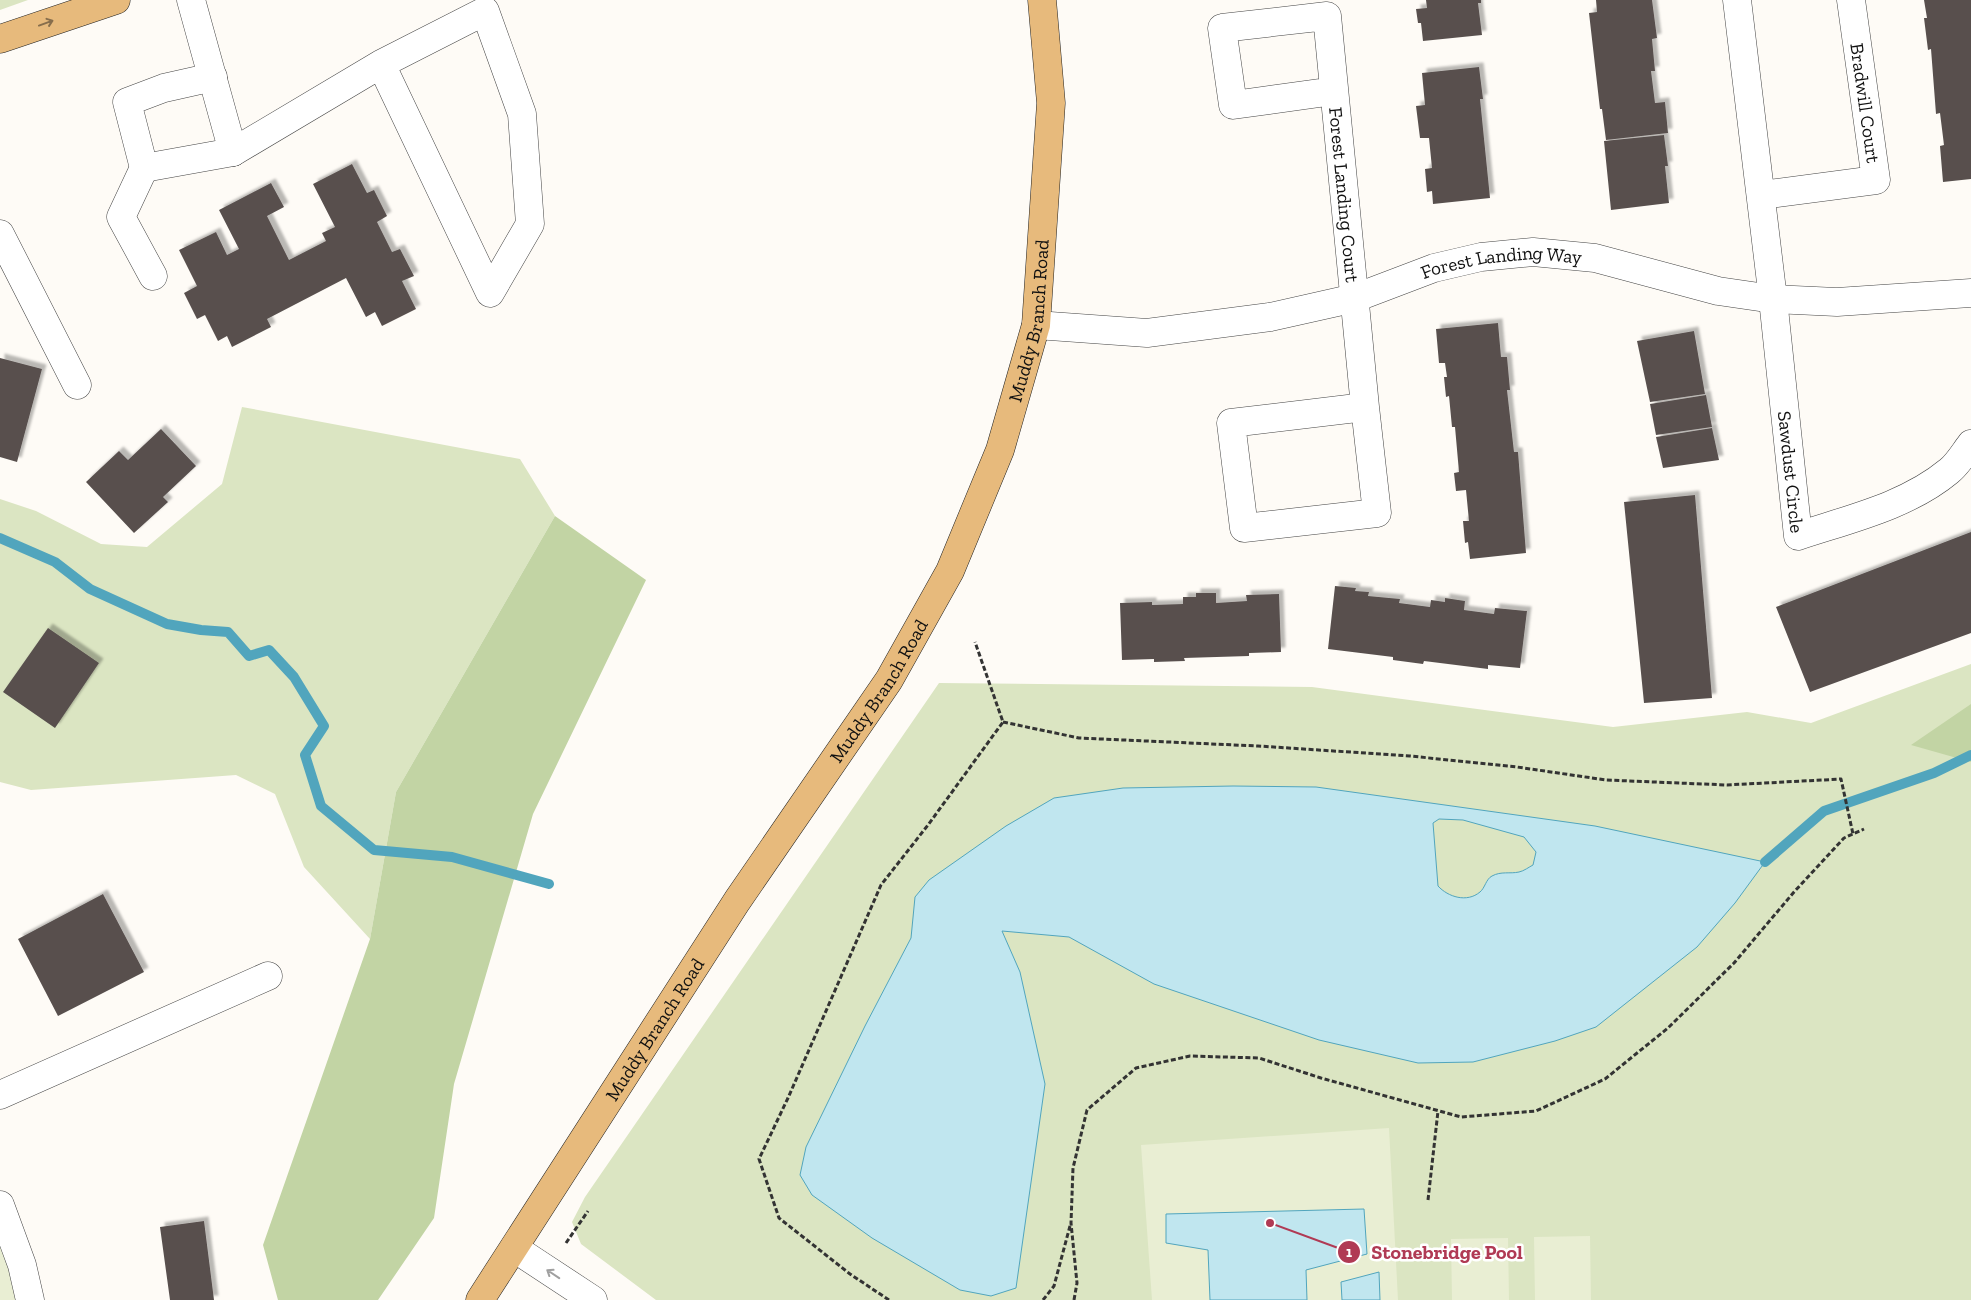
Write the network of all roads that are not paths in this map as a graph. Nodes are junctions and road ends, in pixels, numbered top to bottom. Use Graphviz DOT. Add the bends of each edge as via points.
graph roads {
  1 [pos="116,0"];
  2 [pos="191,0"];
  3 [pos="1042,0"];
  4 [pos="1737,0"];
  5 [pos="1851,0"];
  6 [pos="0,39"];
  7 [pos="381,64"];
  8 [pos="213,77"];
  9 [pos="1334,91"];
  10 [pos="233,152"];
  11 [pos="144,168"];
  12 [pos="1761,195"];
  13 [pos="0,234"];
  14 [pos="154,276"];
  15 [pos="1971,293"];
  16 [pos="1355,298"];
  17 [pos="1773,299"];
  18 [pos="1036,325"];
  19 [pos="77,385"];
  20 [pos="1365,408"];
  21 [pos="1971,444"];
  22 [pos="268,976"];
  23 [pos="0,1095"];
  24 [pos="0,1205"];
  25 [pos="514,1248"];
  26 [pos="488,1297"];
  27 [pos="30,1300"];
  28 [pos="592,1300"];
  6 -- 1 [label="main road, one-way"];
  2 -- 8 [label="street"];
  3 -- 18 [label="main road, Muddy Branch Road" via="1051,103"];
  4 -- 12 [label="street"];
  5 -- 12 [label="street, Bradwill Court" via="1876,180"];
  7 -- 7 [label="street" via="482,275 490,293 530,224 522,114 485,11"];
  7 -- 10 [label="street"];
  8 -- 10 [label="street"];
  8 -- 11 [label="street" via="164,88 127,102"];
  9 -- 9 [label="street, Forest Landing Court" via="1327,16 1222,28 1233,104"];
  9 -- 16 [label="street, Forest Landing Court"];
  10 -- 11 [label="street"];
  11 -- 14 [label="street" via="120,217"];
  12 -- 17 [label="street"];
  13 -- 19 [label="street"];
  15 -- 17 [label="street, Forest Landing Way" via="1836,302"];
  16 -- 17 [label="street, Forest Landing Way" via="1434,268 1482,257 1533,252 1595,258 1718,291"];
  16 -- 18 [label="street, Forest Landing Way" via="1270,317 1147,333"];
  16 -- 20 [label="street, Forest Landing Court"];
  17 -- 21 [label="street, Sawdust Circle" via="1798,536 1897,502 1926,488 1951,470"];
  18 -- 25 [label="main road, Muddy Branch Road" via="1000,450 950,571 889,680 737,901"];
  20 -- 20 [label="street, Forest Landing Court" via="1231,423 1244,528 1377,513"];
  22 -- 23 [label="street"];
  24 -- 27 [label="street" via="22,1265"];
  25 -- 26 [label="main road, Muddy Branch Road"];
  28 -- 25 [label="street, one-way"];
}
